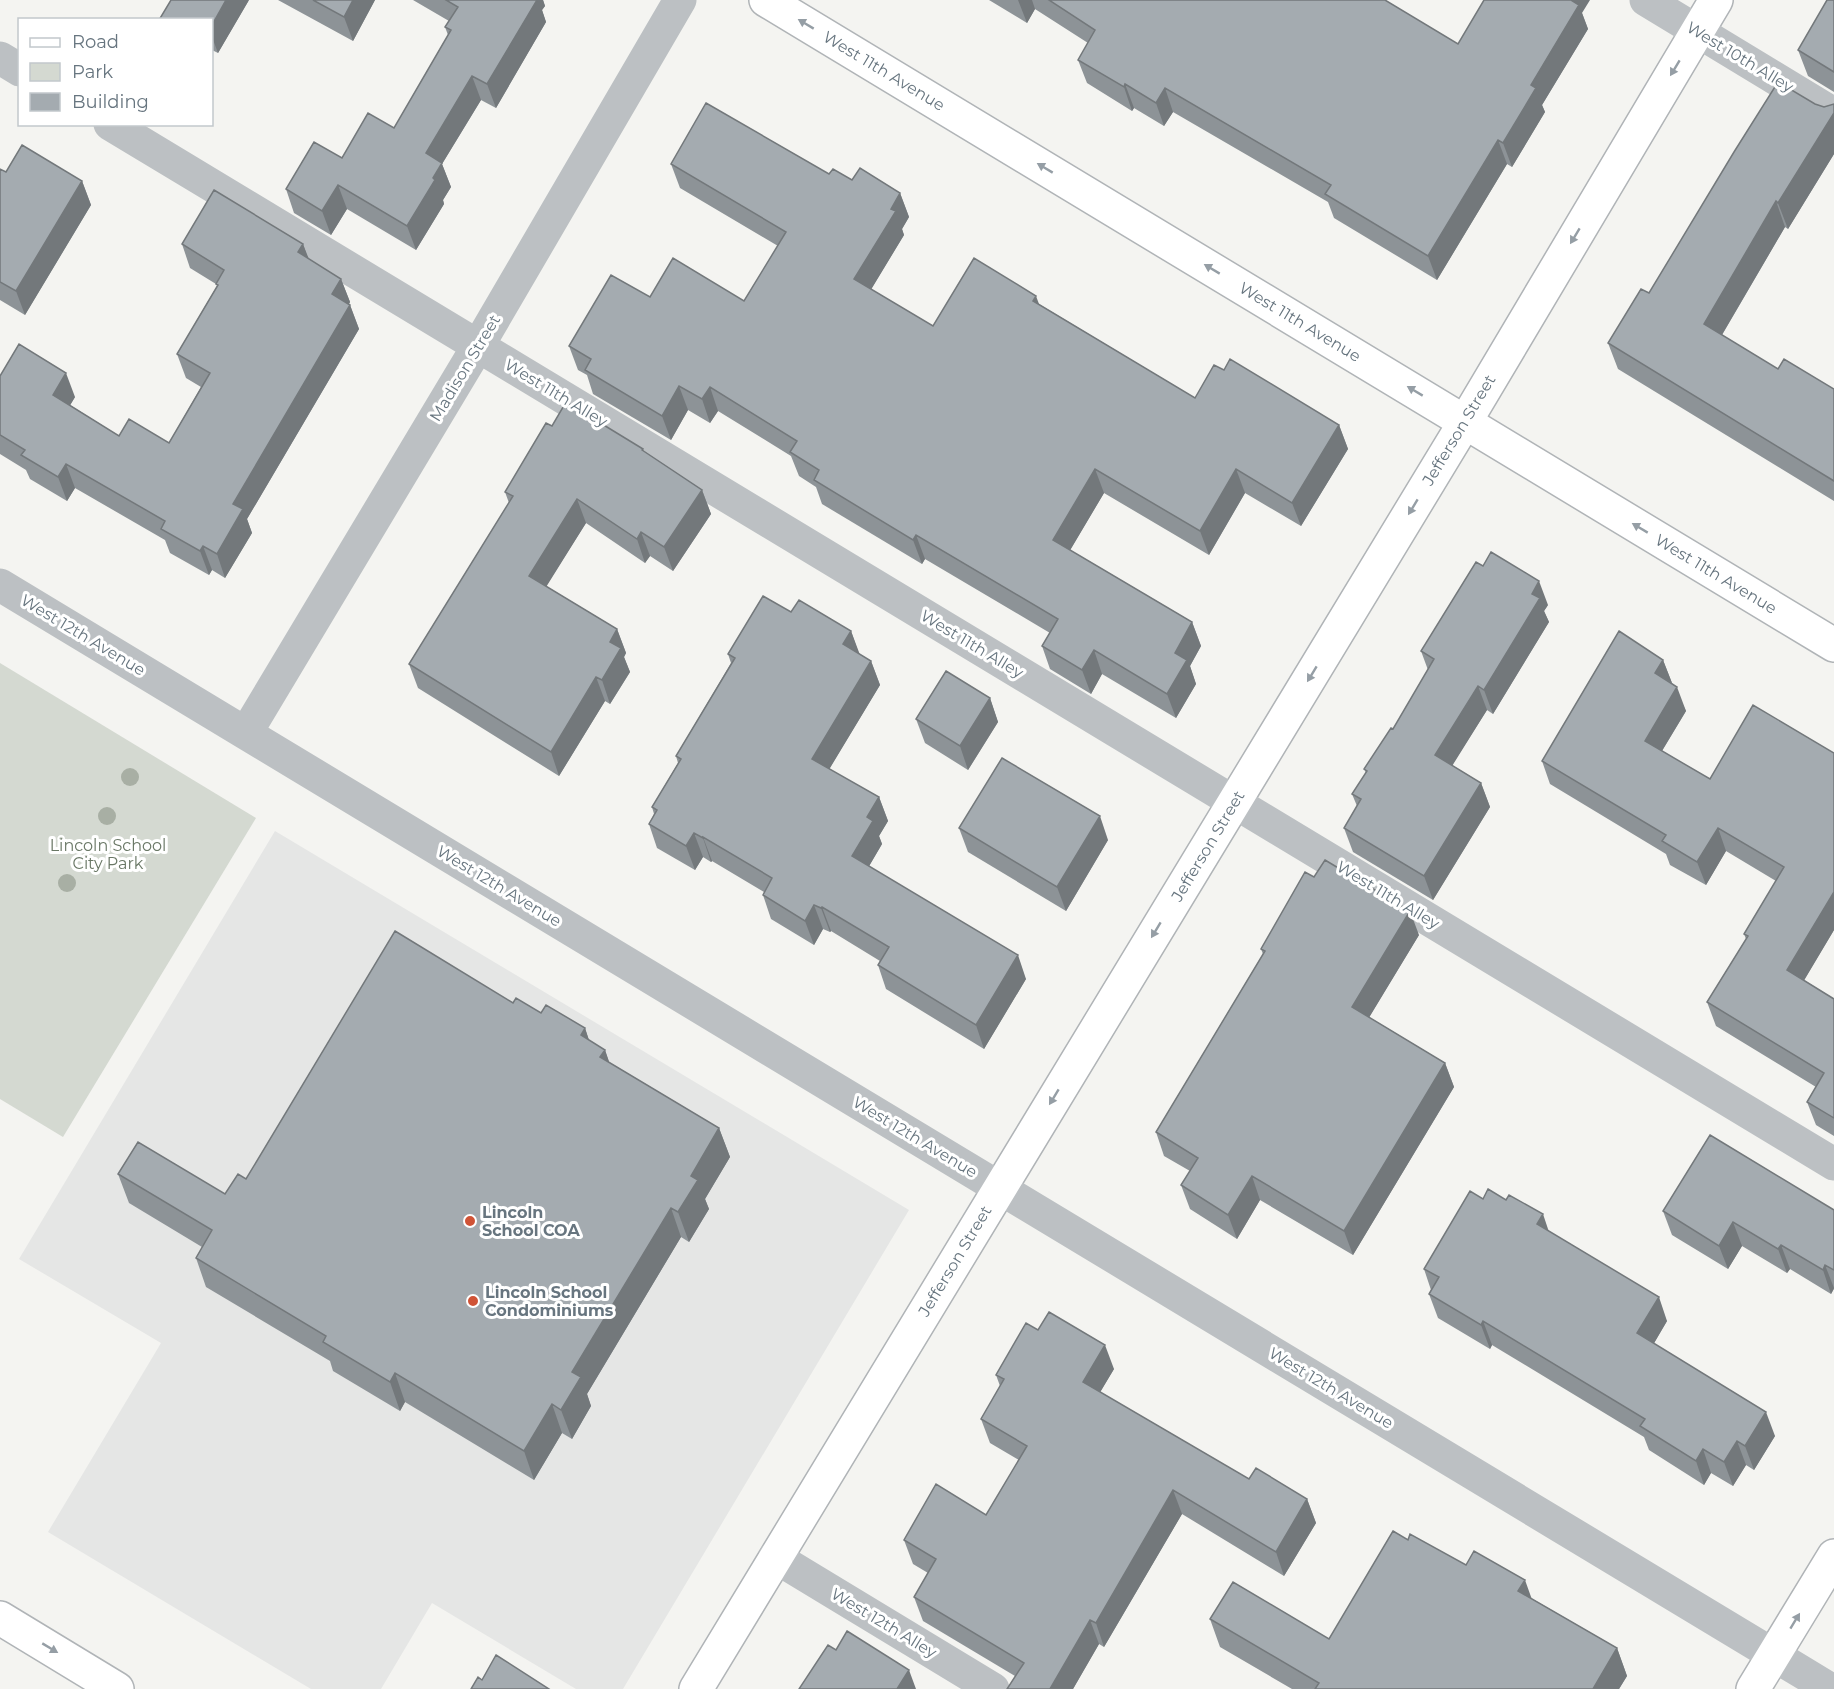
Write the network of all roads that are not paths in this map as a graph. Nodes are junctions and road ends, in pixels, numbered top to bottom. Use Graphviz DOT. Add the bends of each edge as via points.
graph roads {
  1 [pos="681,0"];
  2 [pos="766,0"];
  3 [pos="1646,0"];
  4 [pos="1716,0"];
  5 [pos="1697,31"];
  6 [pos="0,58"];
  7 [pos="18,69"];
  8 [pos="1834,114"];
  9 [pos="113,126"];
  10 [pos="478,346"];
  11 [pos="1465,422"];
  12 [pos="0,585"];
  13 [pos="1834,645"];
  14 [pos="246,733"];
  15 [pos="1234,802"];
  16 [pos="1834,1164"];
  17 [pos="999,1187"];
  18 [pos="1834,1556"];
  19 [pos="776,1557"];
  20 [pos="0,1618"];
  21 [pos="1774,1655"];
  22 [pos="117,1689"];
  23 [pos="696,1689"];
  24 [pos="993,1689"];
  25 [pos="1753,1689"];
  26 [pos="1830,1689"];
  1 -- 10 [label="street, Madison Street"];
  11 -- 2 [label="main road, West 11th Avenue, one-way"];
  3 -- 5 [label="street, West 10th Alley"];
  4 -- 5 [label="main road, Jefferson Street"];
  5 -- 8 [label="street, West 10th Alley"];
  5 -- 11 [label="main road, Jefferson Street, one-way"];
  6 -- 7 [label="street"];
  9 -- 10 [label="street, West 11th Alley"];
  10 -- 14 [label="street, Madison Street"];
  10 -- 15 [label="street, West 11th Alley"];
  13 -- 11 [label="main road, West 11th Avenue, one-way"];
  11 -- 15 [label="main road, Jefferson Street, one-way"];
  12 -- 14 [label="street, West 12th Avenue"];
  14 -- 17 [label="street, West 12th Avenue"];
  15 -- 16 [label="street, West 11th Alley"];
  15 -- 17 [label="main road, Jefferson Street, one-way"];
  17 -- 19 [label="main road, Jefferson Street"];
  17 -- 21 [label="street, West 12th Avenue"];
  21 -- 18 [label="main road, one-way"];
  19 -- 23 [label="main road, Jefferson Street"];
  19 -- 24 [label="street, West 12th Alley"];
  20 -- 22 [label="main road, one-way"];
  21 -- 25 [label="main road"];
  21 -- 26 [label="street, West 12th Avenue"];
}
